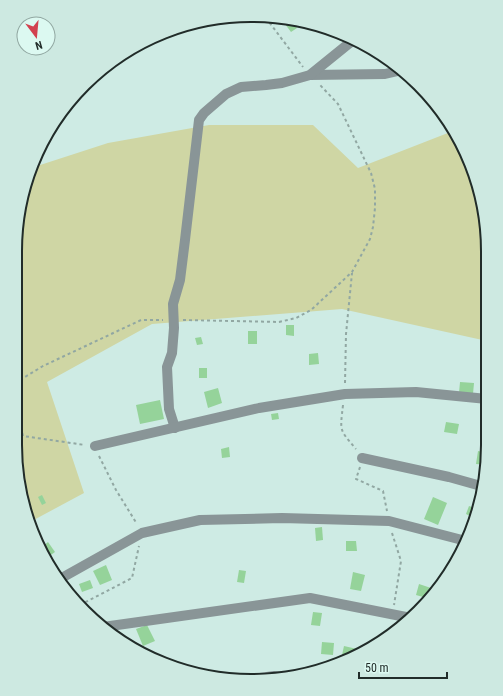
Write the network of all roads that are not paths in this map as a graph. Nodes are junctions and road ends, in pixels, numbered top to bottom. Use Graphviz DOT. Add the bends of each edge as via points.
graph roads {
  1 [pos="349,44"];
  2 [pos="394,72"];
  3 [pos="310,75"];
  4 [pos="481,398"];
  5 [pos="175,428"];
  6 [pos="95,446"];
  7 [pos="362,458"];
  8 [pos="477,485"];
  9 [pos="460,540"];
  10 [pos="64,577"];
  11 [pos="404,616"];
  12 [pos="111,626"];
  1 -- 3 [label="street"];
  2 -- 3 [label="street"];
  3 -- 5 [label="street" via="282,83 241,87 226,94 204,112 199,120 180,280 173,304 172,353 166,372 169,409"];
  4 -- 5 [label="street" via="416,392 345,394 259,408"];
  5 -- 6 [label="street"];
  7 -- 8 [label="street"];
  9 -- 10 [label="street" via="389,521 282,518 200,520 142,533"];
  11 -- 12 [label="street" via="310,598"];
}
